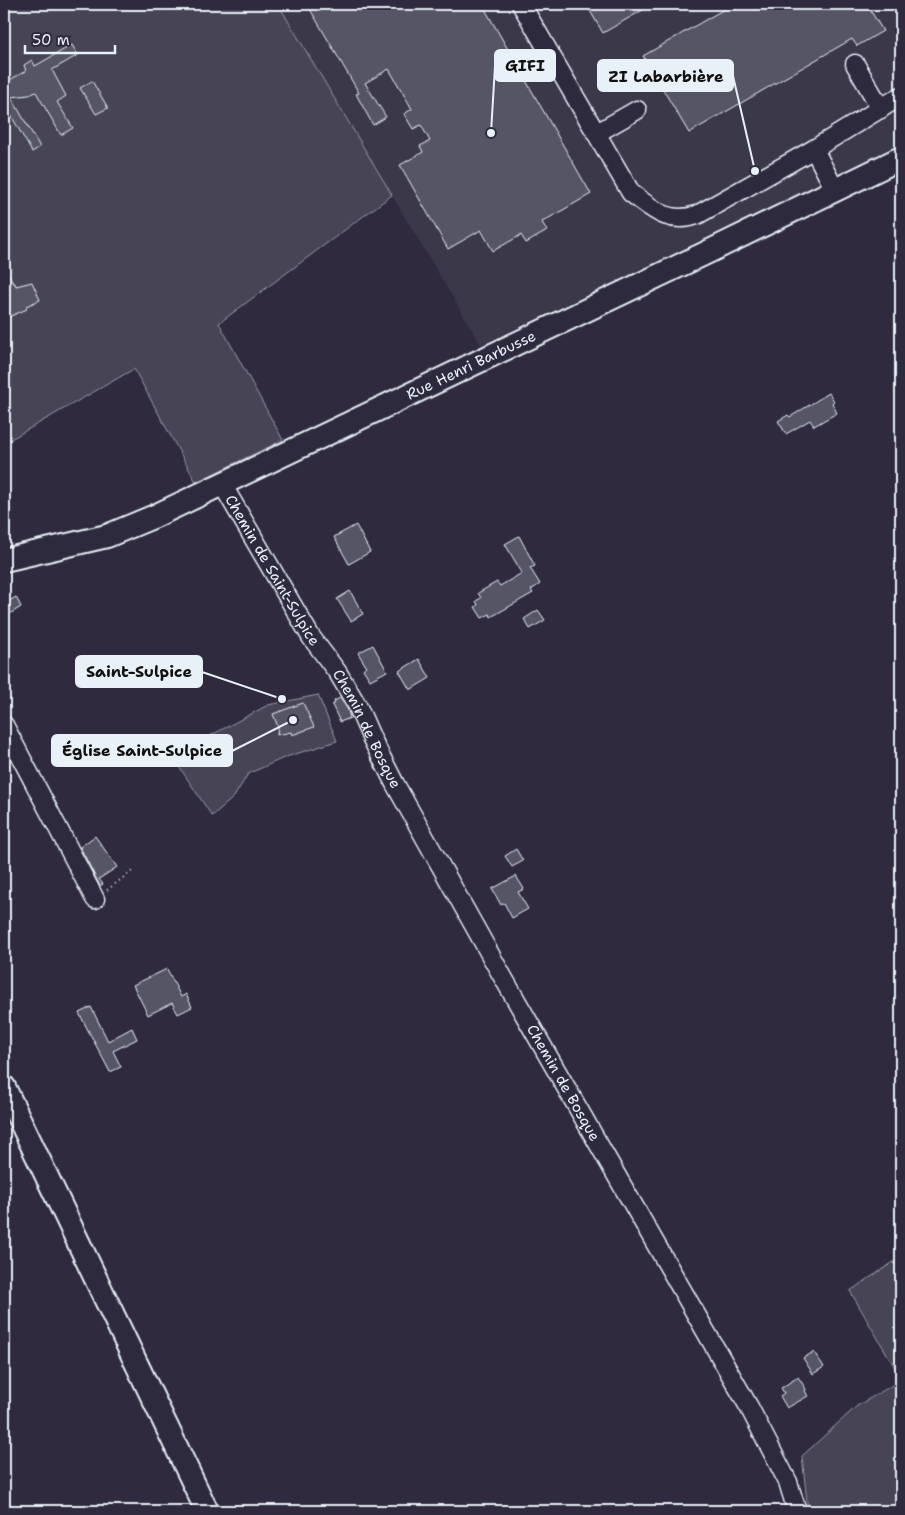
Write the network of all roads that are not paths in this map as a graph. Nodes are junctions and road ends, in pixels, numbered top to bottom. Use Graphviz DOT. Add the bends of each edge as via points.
graph roads {
  1 [pos="521,4"];
  2 [pos="855,64"];
  3 [pos="901,96"];
  4 [pos="881,109"];
  5 [pos="637,110"];
  6 [pos="597,133"];
  7 [pos="814,149"];
  8 [pos="901,158"];
  9 [pos="835,190"];
  10 [pos="222,484"];
  11 [pos="34,554"];
  12 [pos="4,560"];
  13 [pos="4,565"];
  14 [pos="325,656"];
  15 [pos="4,725"];
  16 [pos="95,899"];
  17 [pos="4,1087"];
  18 [pos="207,1511"];
  19 [pos="797,1511"];
  1 -- 6 [label="street"];
  2 -- 4 [label="street"];
  3 -- 4 [label="street"];
  4 -- 7 [label="street"];
  5 -- 6 [label="street"];
  6 -- 7 [label="street" via="631,192 658,213 674,218 697,215"];
  7 -- 9 [label="street"];
  8 -- 9 [label="main road, Rue Henri Barbusse"];
  9 -- 10 [label="main road, Rue Henri Barbusse"];
  10 -- 11 [label="main road, Rue Henri Barbusse" via="107,536"];
  10 -- 14 [label="street, Chemin de Saint-Sulpice"];
  11 -- 12 [label="main road, Rue Henri Barbusse"];
  11 -- 13 [label="main road, Rue Henri Barbusse"];
  14 -- 19 [label="street, Chemin de Bosque" via="357,705 395,784 749,1408 788,1482"];
  15 -- 16 [label="street"];
  17 -- 18 [label="main road"];
}
